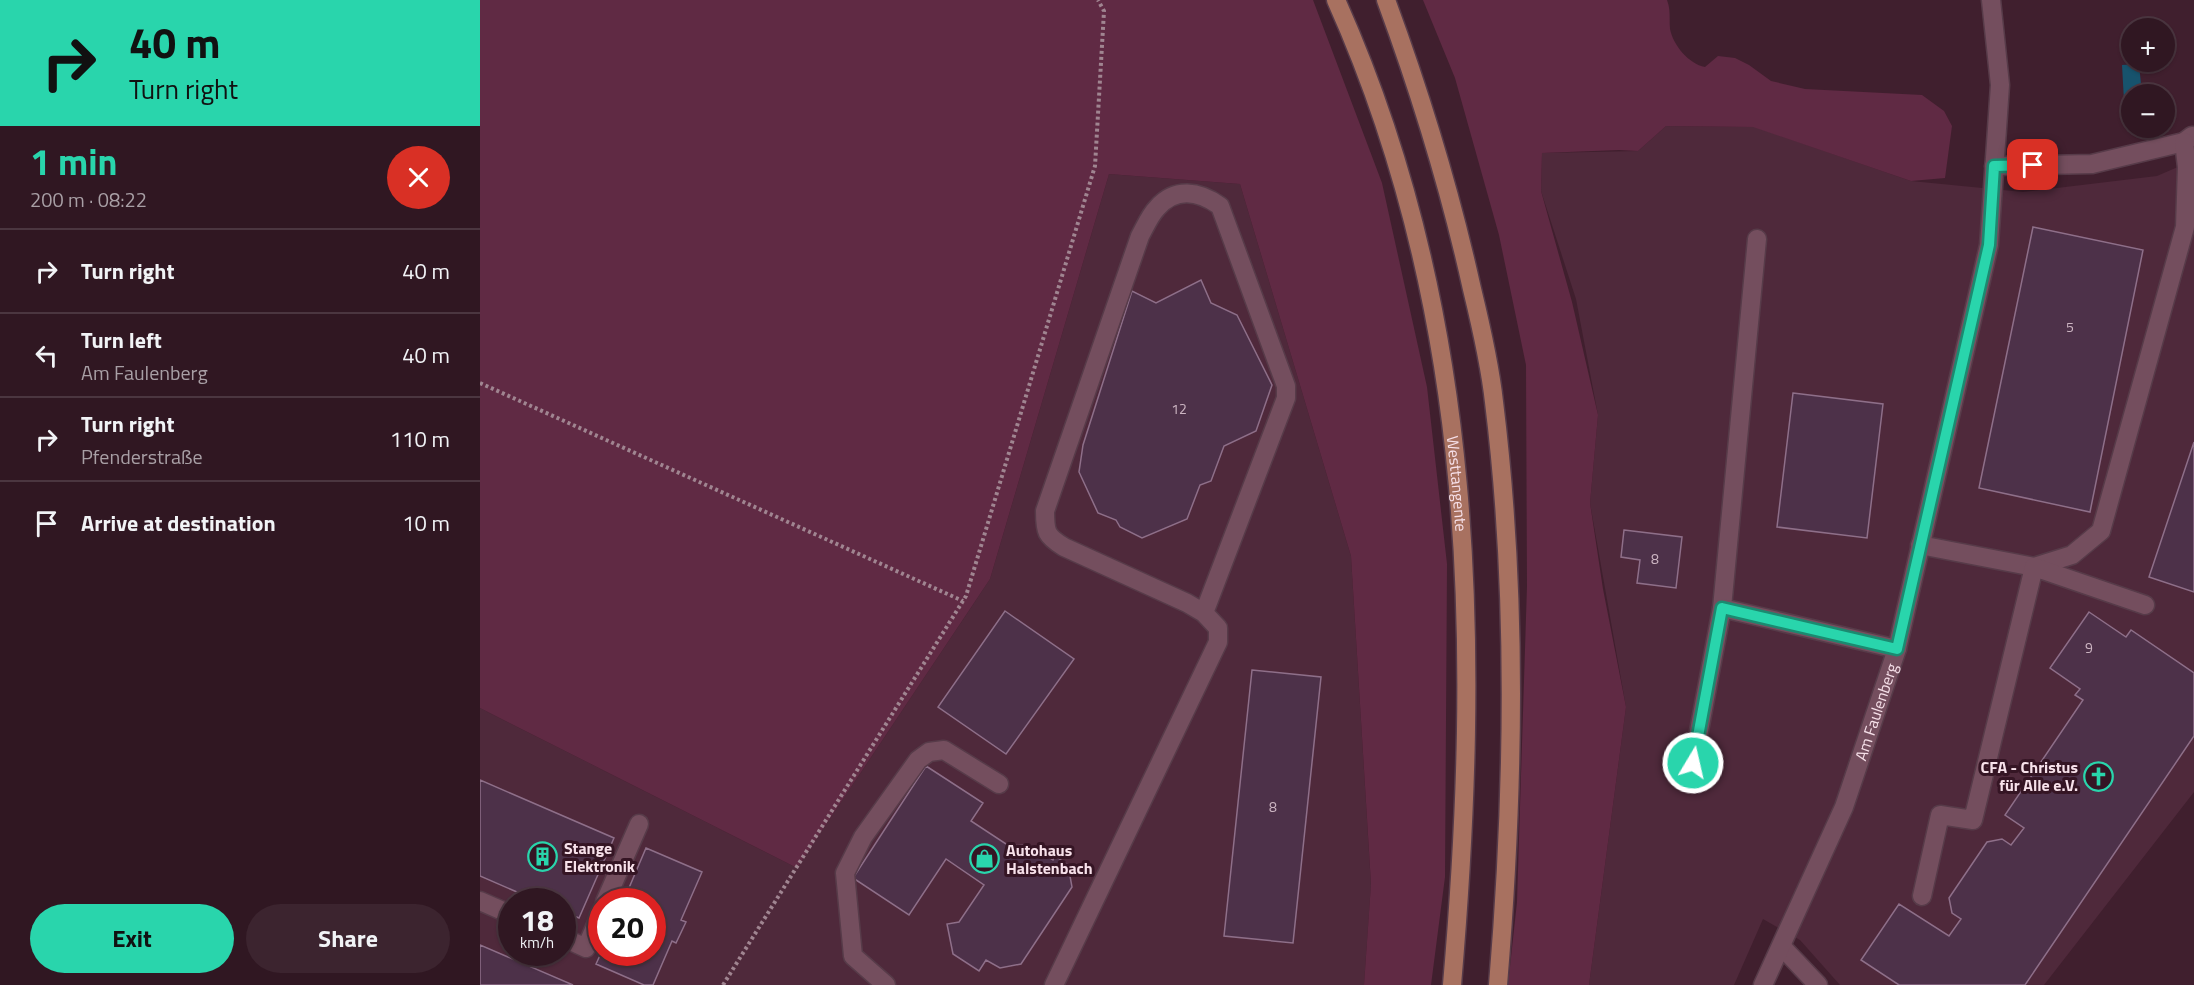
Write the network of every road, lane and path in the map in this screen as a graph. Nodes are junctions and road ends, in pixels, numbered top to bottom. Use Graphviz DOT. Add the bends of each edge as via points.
graph roads {
  1 [pos="1098,0"];
  2 [pos="1336,0"];
  3 [pos="1386,0"];
  4 [pos="1991,0"];
  5 [pos="2189,139"];
  6 [pos="1994,166"];
  7 [pos="1757,239"];
  8 [pos="480,383"];
  9 [pos="1920,545"];
  10 [pos="2034,567"];
  11 [pos="963,601"];
  12 [pos="2145,605"];
  13 [pos="1722,608"];
  14 [pos="1204,613"];
  15 [pos="1897,649"];
  16 [pos="1693,763"];
  17 [pos="999,784"];
  18 [pos="639,824"];
  19 [pos="612,888"];
  20 [pos="1922,896"];
  21 [pos="480,901"];
  22 [pos="498,909"];
  23 [pos="576,943"];
  24 [pos="588,943"];
  25 [pos="1782,947"];
  26 [pos="723,985"];
  27 [pos="886,985"];
  28 [pos="1054,985"];
  29 [pos="1452,985"];
  30 [pos="1498,985"];
  31 [pos="1763,985"];
  32 [pos="1818,985"];
  1 -- 11 [label="path" via="1104,11 1095,166"];
  2 -- 29 [label="main road, Westtangente" via="1397,165 1426,278 1450,405 1459,486 1467,651 1464,817"];
  3 -- 30 [label="main road" via="1414,76 1461,237 1494,401 1508,569 1511,738"];
  4 -- 6 [label="street, Am Faulenberg" via="2000,85"];
  5 -- 6 [label="street" via="2092,164"];
  5 -- 10 [label="street" via="2185,227 2101,531 2072,555"];
  6 -- 9 [label="street, Am Faulenberg" via="1989,245"];
  7 -- 13 [label="street"];
  8 -- 11 [label="path"];
  9 -- 10 [label="street"];
  9 -- 15 [label="street, Am Faulenberg"];
  10 -- 12 [label="street"];
  10 -- 20 [label="street" via="1973,820 1940,815"];
  11 -- 26 [label="path"];
  13 -- 15 [label="street"];
  13 -- 16 [label="street"];
  14 -- 14 [label="street" via="1064,547 1050,538 1045,529 1045,511 1140,236 1156,208 1171,196 1188,192 1206,196 1220,206 1286,386 1286,398"];
  14 -- 28 [label="street" via="1218,628 1218,642"];
  15 -- 25 [label="street, Am Faulenberg" via="1844,807"];
  17 -- 27 [label="street" via="944,750 929,752 918,760 863,837 845,873 853,956"];
  18 -- 19 [label="street"];
  21 -- 22 [label="street"];
  23 -- 24 [label="street" via="586,948"];
  25 -- 31 [label="street, Am Faulenberg"];
  25 -- 32 [label="street"];
}
